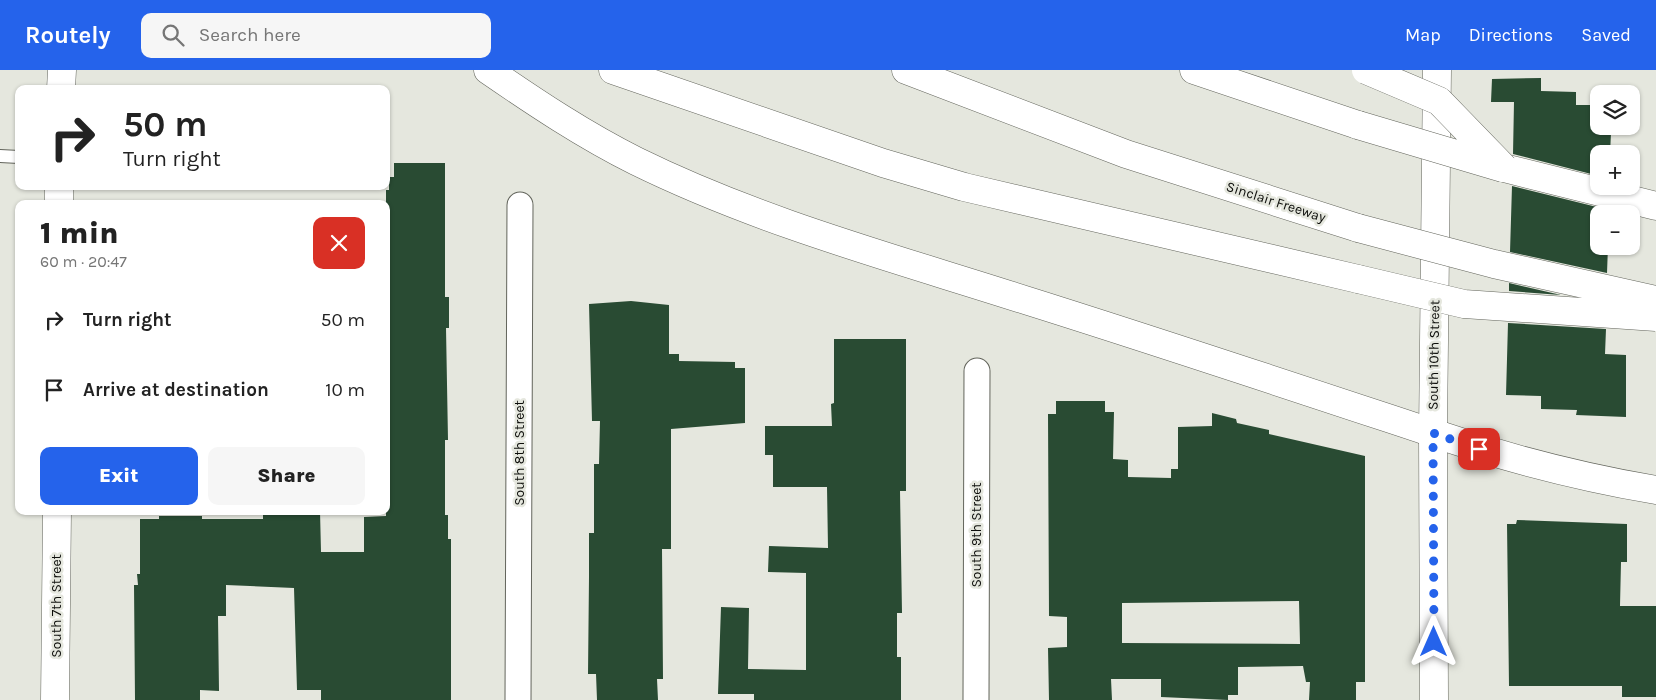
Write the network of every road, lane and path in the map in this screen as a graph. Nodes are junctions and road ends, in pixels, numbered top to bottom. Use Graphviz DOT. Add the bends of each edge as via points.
graph roads {
  1 [pos="62,70"];
  2 [pos="488,70"];
  3 [pos="613,70"];
  4 [pos="906,70"];
  5 [pos="1194,70"];
  6 [pos="1366,70"];
  7 [pos="1437,70"];
  8 [pos="61,85"];
  9 [pos="0,156"];
  10 [pos="15,157"];
  11 [pos="1504,168"];
  12 [pos="520,205"];
  13 [pos="1656,206"];
  14 [pos="1656,300"];
  15 [pos="1656,317"];
  16 [pos="977,371"];
  17 [pos="1433,433"];
  18 [pos="1656,490"];
  19 [pos="57,515"];
  20 [pos="56,700"];
  21 [pos="518,700"];
  22 [pos="976,700"];
  23 [pos="1434,700"];
  1 -- 8 [label="main road"];
  2 -- 17 [label="main road" via="576,128 635,160 726,200 816,233"];
  3 -- 15 [label="main road, bridge" via="874,160 964,187 1464,304"];
  4 -- 14 [label="main road, Sinclair Freeway, bridge" via="1126,154 1358,228 1494,264"];
  5 -- 11 [label="main road, bridge"];
  6 -- 11 [label="main road, bridge" via="1439,101"];
  7 -- 17 [label="main road, South 10th Street"];
  9 -- 10 [label="lane"];
  11 -- 13 [label="main road"];
  12 -- 21 [label="street, South 8th Street"];
  16 -- 22 [label="street, South 9th Street"];
  17 -- 18 [label="main road" via="1479,449 1567,472"];
  17 -- 23 [label="main road, South 10th Street"];
  19 -- 20 [label="main road, South 7th Street"];
}
